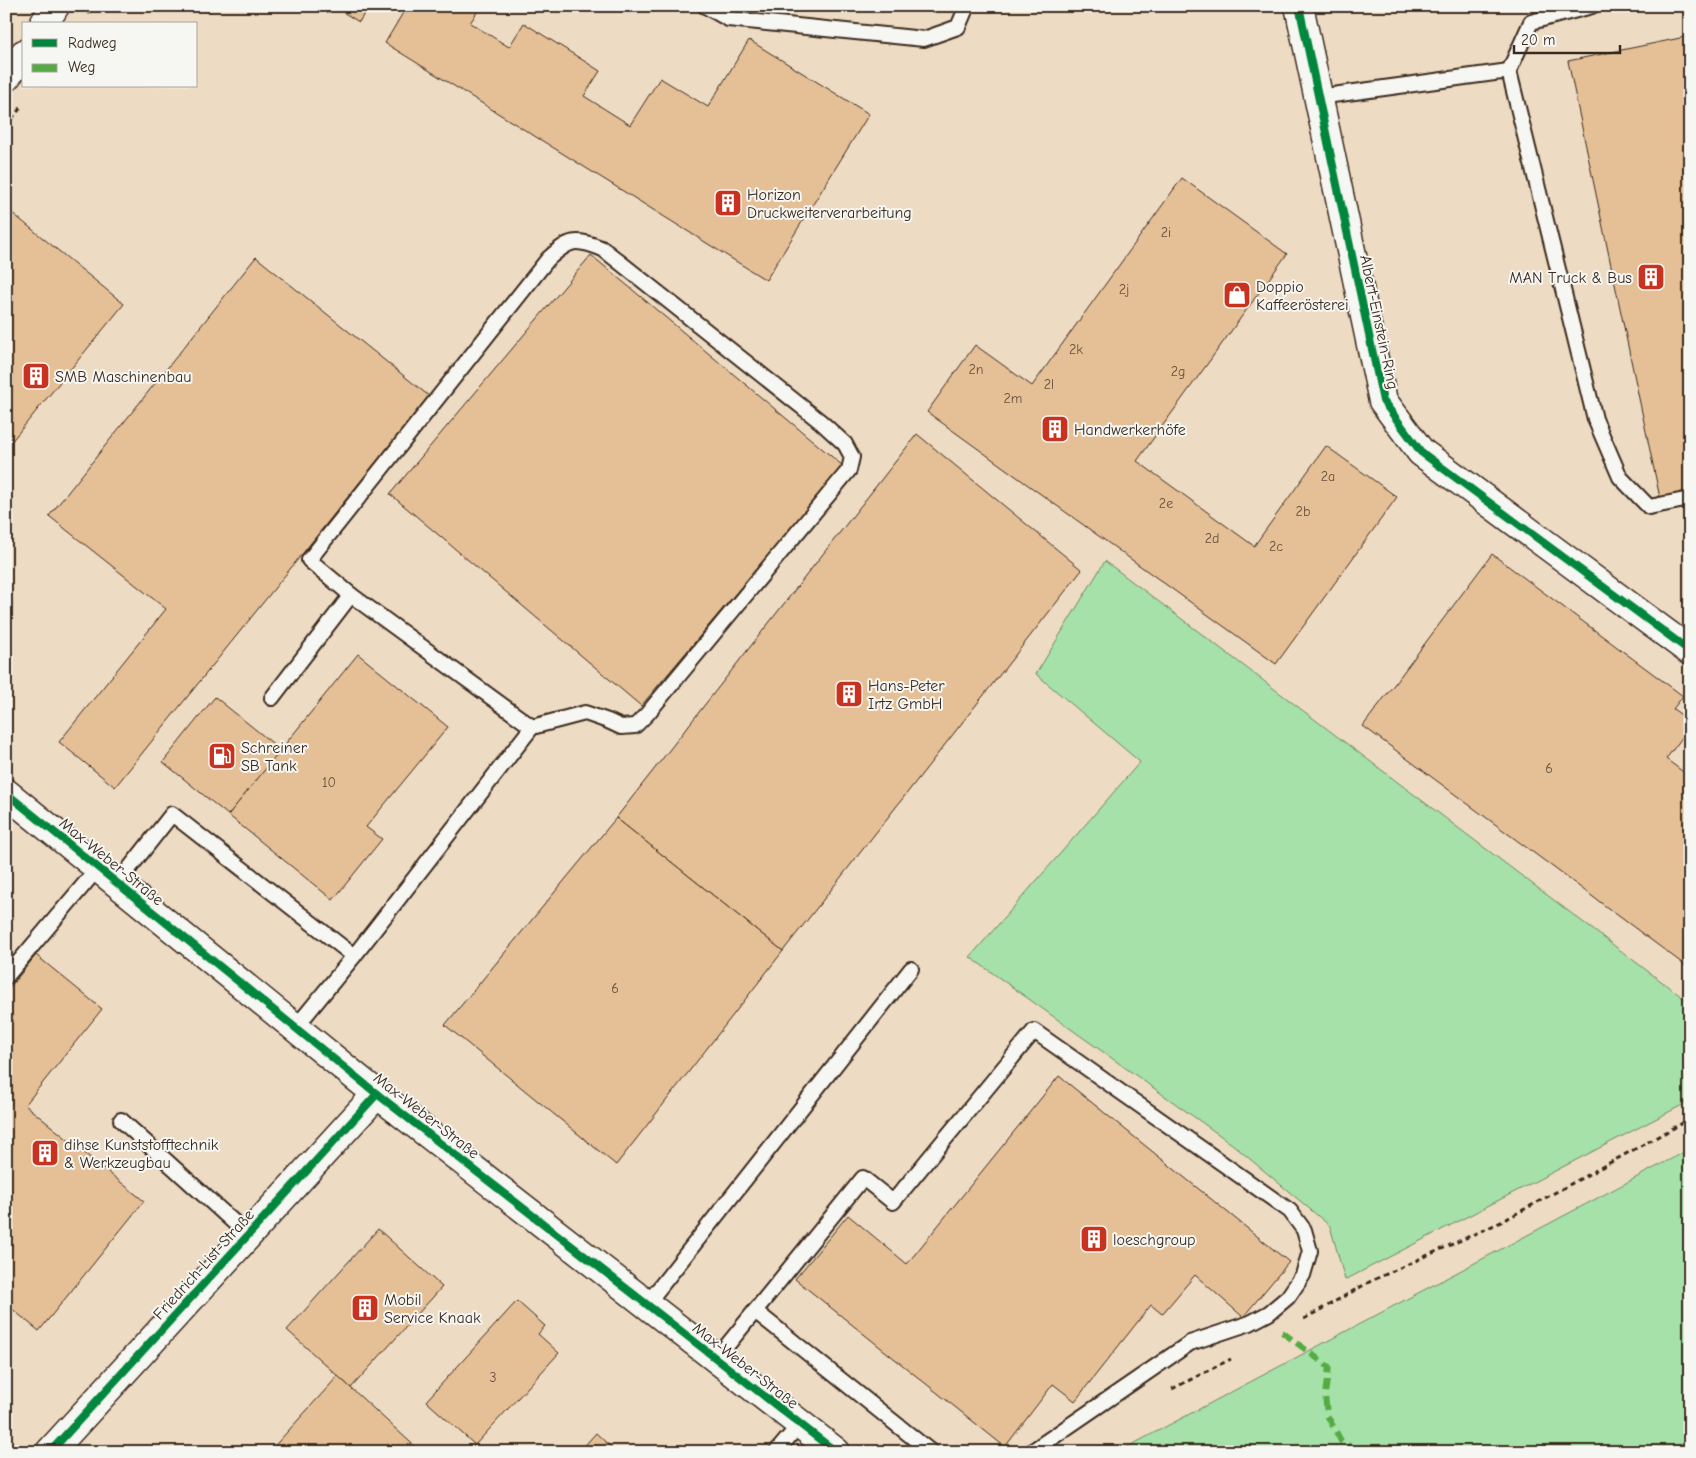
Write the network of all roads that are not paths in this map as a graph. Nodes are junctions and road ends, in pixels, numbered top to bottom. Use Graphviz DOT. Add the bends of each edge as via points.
graph roads {
  1 [pos="55,6"];
  2 [pos="705,6"];
  3 [pos="966,6"];
  4 [pos="1298,6"];
  5 [pos="1592,6"];
  6 [pos="45,22"];
  7 [pos="22,57"];
  8 [pos="1509,71"];
  9 [pos="6,77"];
  10 [pos="1318,97"];
  11 [pos="1690,499"];
  12 [pos="351,595"];
  13 [pos="1690,651"];
  14 [pos="272,698"];
  15 [pos="532,727"];
  16 [pos="6,793"];
  17 [pos="108,876"];
  18 [pos="354,956"];
  19 [pos="911,969"];
  20 [pos="6,978"];
  21 [pos="296,1027"];
  22 [pos="376,1094"];
  23 [pos="121,1120"];
  24 [pos="248,1235"];
  25 [pos="646,1305"];
  26 [pos="755,1311"];
  27 [pos="716,1359"];
  28 [pos="800,1424"];
  29 [pos="50,1452"];
  30 [pos="776,1452"];
  31 [pos="836,1452"];
  32 [pos="931,1452"];
  33 [pos="1030,1452"];
  1 -- 6 [label="street"];
  2 -- 3 [label="lane" via="728,19 924,40 958,27"];
  4 -- 10 [label="street, Albert-Einstein-Ring"];
  5 -- 8 [label="lane" via="1531,22"];
  7 -- 9 [label="street"];
  8 -- 10 [label="lane"];
  8 -- 11 [label="lane" via="1598,427 1620,477 1649,508"];
  10 -- 13 [label="street, Albert-Einstein-Ring" via="1383,401 1421,452"];
  12 -- 14 [label="lane"];
  12 -- 15 [label="lane"];
  12 -- 15 [label="lane" via="309,560 548,258 566,243 584,242 603,249 821,422 845,444 852,457 849,470 635,726 621,727 585,713"];
  15 -- 18 [label="lane"];
  16 -- 17 [label="street, Max-Weber-Straße"];
  17 -- 18 [label="lane" via="172,814"];
  17 -- 20 [label="lane"];
  17 -- 21 [label="street, Max-Weber-Straße"];
  18 -- 21 [label="lane"];
  19 -- 25 [label="lane"];
  21 -- 22 [label="street, Max-Weber-Straße"];
  22 -- 24 [label="street, Friedrich-List-Straße"];
  22 -- 25 [label="street, Max-Weber-Straße"];
  23 -- 24 [label="lane"];
  24 -- 29 [label="street, Friedrich-List-Straße"];
  25 -- 27 [label="street, Max-Weber-Straße"];
  26 -- 27 [label="lane"];
  26 -- 32 [label="lane"];
  26 -- 33 [label="lane" via="862,1178 893,1202 1034,1031 1290,1211 1304,1230 1310,1251 1303,1274 1288,1297 1269,1313 1250,1323 1190,1343"];
  27 -- 28 [label="street, Max-Weber-Straße"];
  28 -- 30 [label="lane"];
  28 -- 31 [label="street, Max-Weber-Straße"];
}
